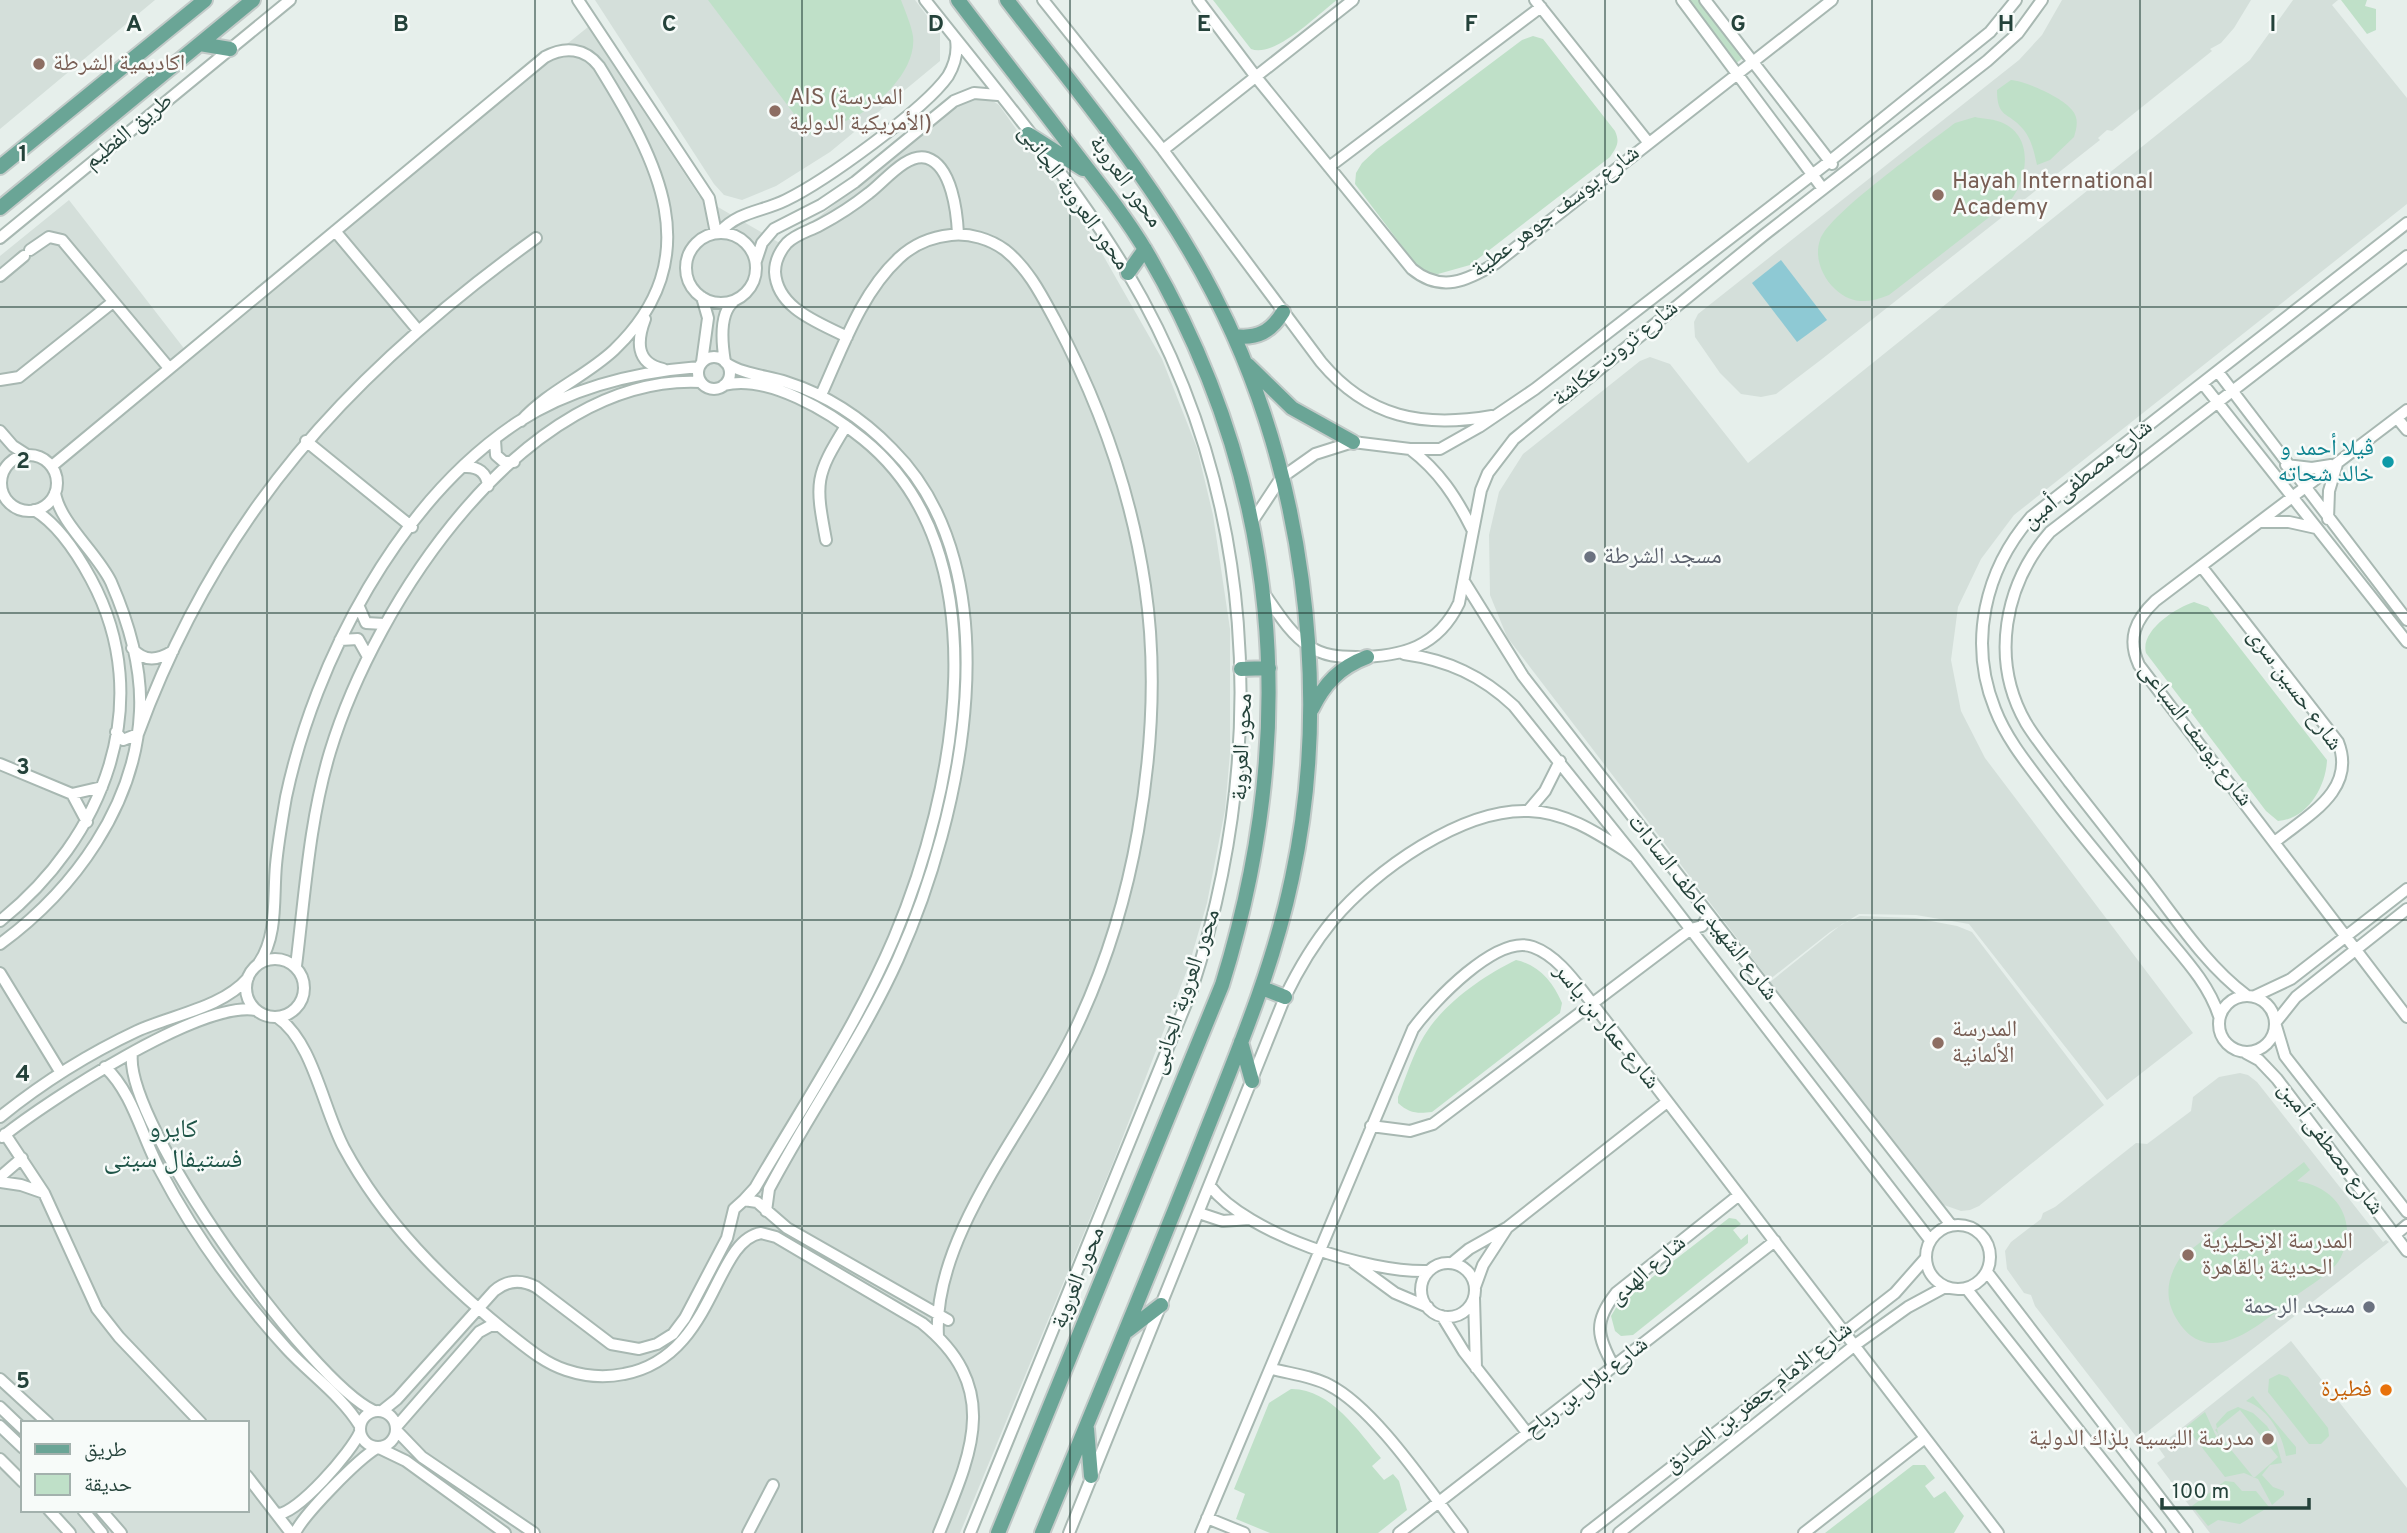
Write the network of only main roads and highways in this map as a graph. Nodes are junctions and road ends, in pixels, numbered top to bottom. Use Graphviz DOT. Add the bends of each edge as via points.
graph roads {
  1 [pos="205,0"];
  2 [pos="253,0"];
  3 [pos="958,0"];
  4 [pos="1007,0"];
  5 [pos="200,44"];
  6 [pos="230,49"];
  7 [pos="1028,134"];
  8 [pos="0,167"];
  9 [pos="1093,175"];
  10 [pos="0,208"];
  11 [pos="1145,249"];
  12 [pos="1128,273"];
  13 [pos="1283,312"];
  14 [pos="1234,336"];
  15 [pos="1243,359"];
  16 [pos="1353,442"];
  17 [pos="1367,657"];
  18 [pos="1269,668"];
  19 [pos="1241,669"];
  20 [pos="1310,714"];
  21 [pos="1262,988"];
  22 [pos="1285,997"];
  23 [pos="1241,1042"];
  24 [pos="1252,1082"];
  25 [pos="1161,1306"];
  26 [pos="1125,1332"];
  27 [pos="1087,1425"];
  28 [pos="1091,1476"];
  29 [pos="998,1533"];
  30 [pos="1042,1533"];
  1 -- 8 [label="main road"];
  2 -- 5 [label="main road"];
  3 -- 9 [label="main road, محور العروبة"];
  4 -- 14 [label="main road, محور العروبة" via="1145,179"];
  5 -- 6 [label="main road"];
  5 -- 10 [label="main road"];
  7 -- 9 [label="main road"];
  9 -- 11 [label="main road, محور العروبة"];
  11 -- 12 [label="main road"];
  11 -- 18 [label="main road, محور العروبة" via="1213,391 1252,522"];
  13 -- 14 [label="main road" via="1263,334"];
  14 -- 15 [label="main road, محور العروبة"];
  15 -- 16 [label="main road" via="1292,408"];
  15 -- 20 [label="main road, محور العروبة" via="1281,478 1298,558"];
  17 -- 20 [label="main road" via="1326,685"];
  18 -- 19 [label="main road"];
  18 -- 29 [label="main road, محور العروبة" via="1269,742 1258,841 1226,973"];
  20 -- 21 [label="main road, محور العروبة" via="1293,876"];
  21 -- 22 [label="main road"];
  21 -- 23 [label="main road, محور العروبة"];
  23 -- 24 [label="main road"];
  23 -- 26 [label="main road, محور العروبة"];
  25 -- 26 [label="main road"];
  26 -- 27 [label="main road, محور العروبة"];
  27 -- 28 [label="main road"];
  27 -- 30 [label="main road, محور العروبة"];
}
